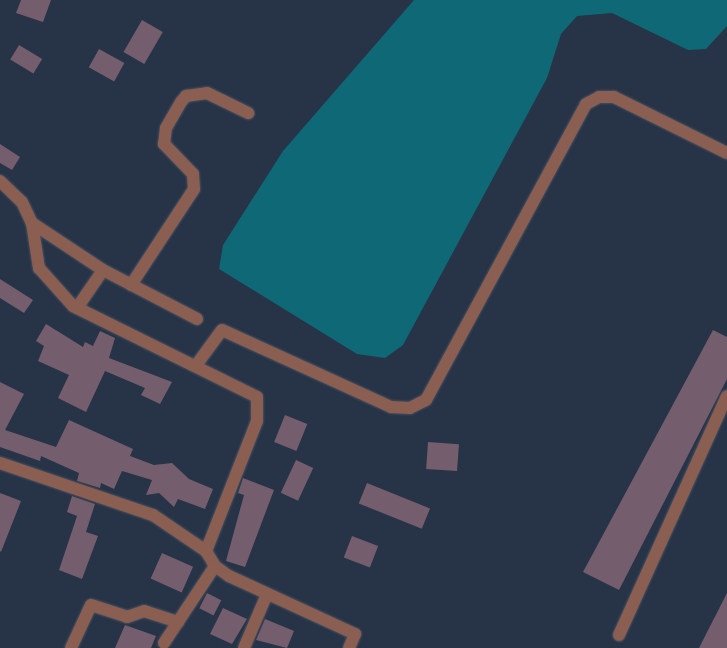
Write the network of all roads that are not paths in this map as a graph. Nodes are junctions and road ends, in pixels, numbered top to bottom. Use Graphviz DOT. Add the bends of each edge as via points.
graph roads {
  1 [pos="248,113"];
  2 [pos="727,153"];
  3 [pos="0,181"];
  4 [pos="32,224"];
  5 [pos="103,270"];
  6 [pos="131,285"];
  7 [pos="77,308"];
  8 [pos="197,319"];
  9 [pos="197,364"];
  10 [pos="727,396"];
  11 [pos="0,463"];
  12 [pos="206,551"];
  13 [pos="215,566"];
  14 [pos="267,594"];
  15 [pos="178,622"];
  16 [pos="619,635"];
  17 [pos="164,642"];
  18 [pos="71,648"];
  19 [pos="244,648"];
  20 [pos="349,648"];
  1 -- 6 [label="street" via="207,92 186,96 181,102 166,128 164,144 193,174 194,189"];
  2 -- 9 [label="street" via="614,97 600,97 586,104 426,400 410,408 391,407 222,330"];
  3 -- 4 [label="street" via="22,202"];
  4 -- 5 [label="street"];
  4 -- 7 [label="street" via="39,268"];
  5 -- 6 [label="street"];
  5 -- 7 [label="street"];
  6 -- 8 [label="street"];
  7 -- 9 [label="street" via="155,350"];
  9 -- 12 [label="street" via="248,390 258,401 257,421"];
  10 -- 16 [label="street"];
  11 -- 12 [label="street" via="153,515"];
  12 -- 13 [label="street"];
  13 -- 14 [label="street"];
  13 -- 15 [label="street"];
  14 -- 19 [label="street"];
  14 -- 20 [label="street" via="354,634"];
  15 -- 17 [label="street"];
  15 -- 18 [label="street" via="144,611 127,617 91,605"];
}
